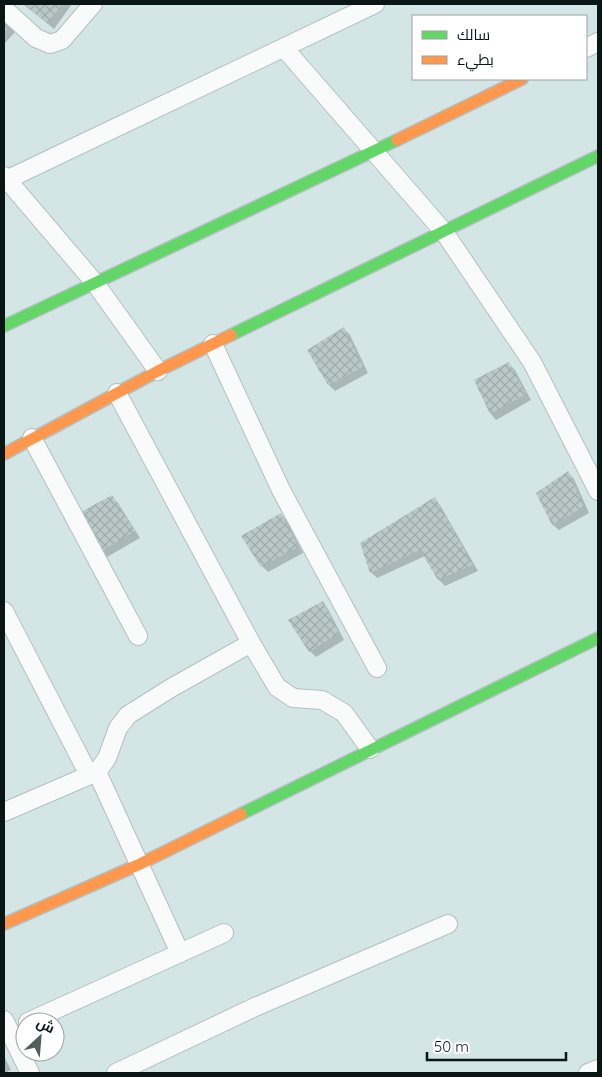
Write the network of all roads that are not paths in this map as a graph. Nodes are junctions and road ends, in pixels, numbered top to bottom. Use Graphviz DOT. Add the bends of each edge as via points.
graph roads {
  1 [pos="94,4"];
  2 [pos="375,4"];
  3 [pos="4,9"];
  4 [pos="284,48"];
  5 [pos="520,80"];
  6 [pos="374,151"];
  7 [pos="598,156"];
  8 [pos="5,179"];
  9 [pos="444,232"];
  10 [pos="95,283"];
  11 [pos="4,326"];
  12 [pos="213,344"];
  13 [pos="158,371"];
  14 [pos="117,393"];
  15 [pos="32,438"];
  16 [pos="4,454"];
  17 [pos="598,490"];
  18 [pos="5,616"];
  19 [pos="138,636"];
  20 [pos="598,638"];
  21 [pos="251,643"];
  22 [pos="377,668"];
  23 [pos="370,750"];
  24 [pos="93,773"];
  25 [pos="4,812"];
  26 [pos="140,864"];
  27 [pos="4,924"];
  28 [pos="448,924"];
  29 [pos="224,933"];
  30 [pos="180,953"];
  31 [pos="50,1012"];
  32 [pos="6,1025"];
  33 [pos="598,1069"];
  34 [pos="30,1073"];
  35 [pos="116,1073"];
  36 [pos="588,1073"];
  1 -- 3 [label="street" via="62,40 50,44 36,38"];
  2 -- 4 [label="street"];
  4 -- 6 [label="street"];
  4 -- 8 [label="street"];
  5 -- 6 [label="street"];
  6 -- 9 [label="street"];
  6 -- 10 [label="street"];
  7 -- 9 [label="street"];
  8 -- 10 [label="street"];
  9 -- 12 [label="street"];
  9 -- 17 [label="street" via="532,362"];
  10 -- 11 [label="street"];
  10 -- 13 [label="street"];
  12 -- 13 [label="street"];
  12 -- 22 [label="street" via="282,490"];
  13 -- 14 [label="street"];
  14 -- 15 [label="street"];
  14 -- 21 [label="street"];
  15 -- 16 [label="street"];
  15 -- 19 [label="street"];
  18 -- 24 [label="street"];
  20 -- 23 [label="street"];
  21 -- 23 [label="street" via="277,688 294,698 322,700 344,713"];
  21 -- 24 [label="street" via="128,715 118,728 107,758"];
  23 -- 26 [label="street"];
  24 -- 25 [label="street"];
  24 -- 26 [label="street"];
  26 -- 27 [label="street"];
  26 -- 30 [label="street"];
  28 -- 35 [label="street" via="255,1007"];
  29 -- 30 [label="street"];
  30 -- 31 [label="street"];
  32 -- 34 [label="street"];
  33 -- 36 [label="street"];
}
